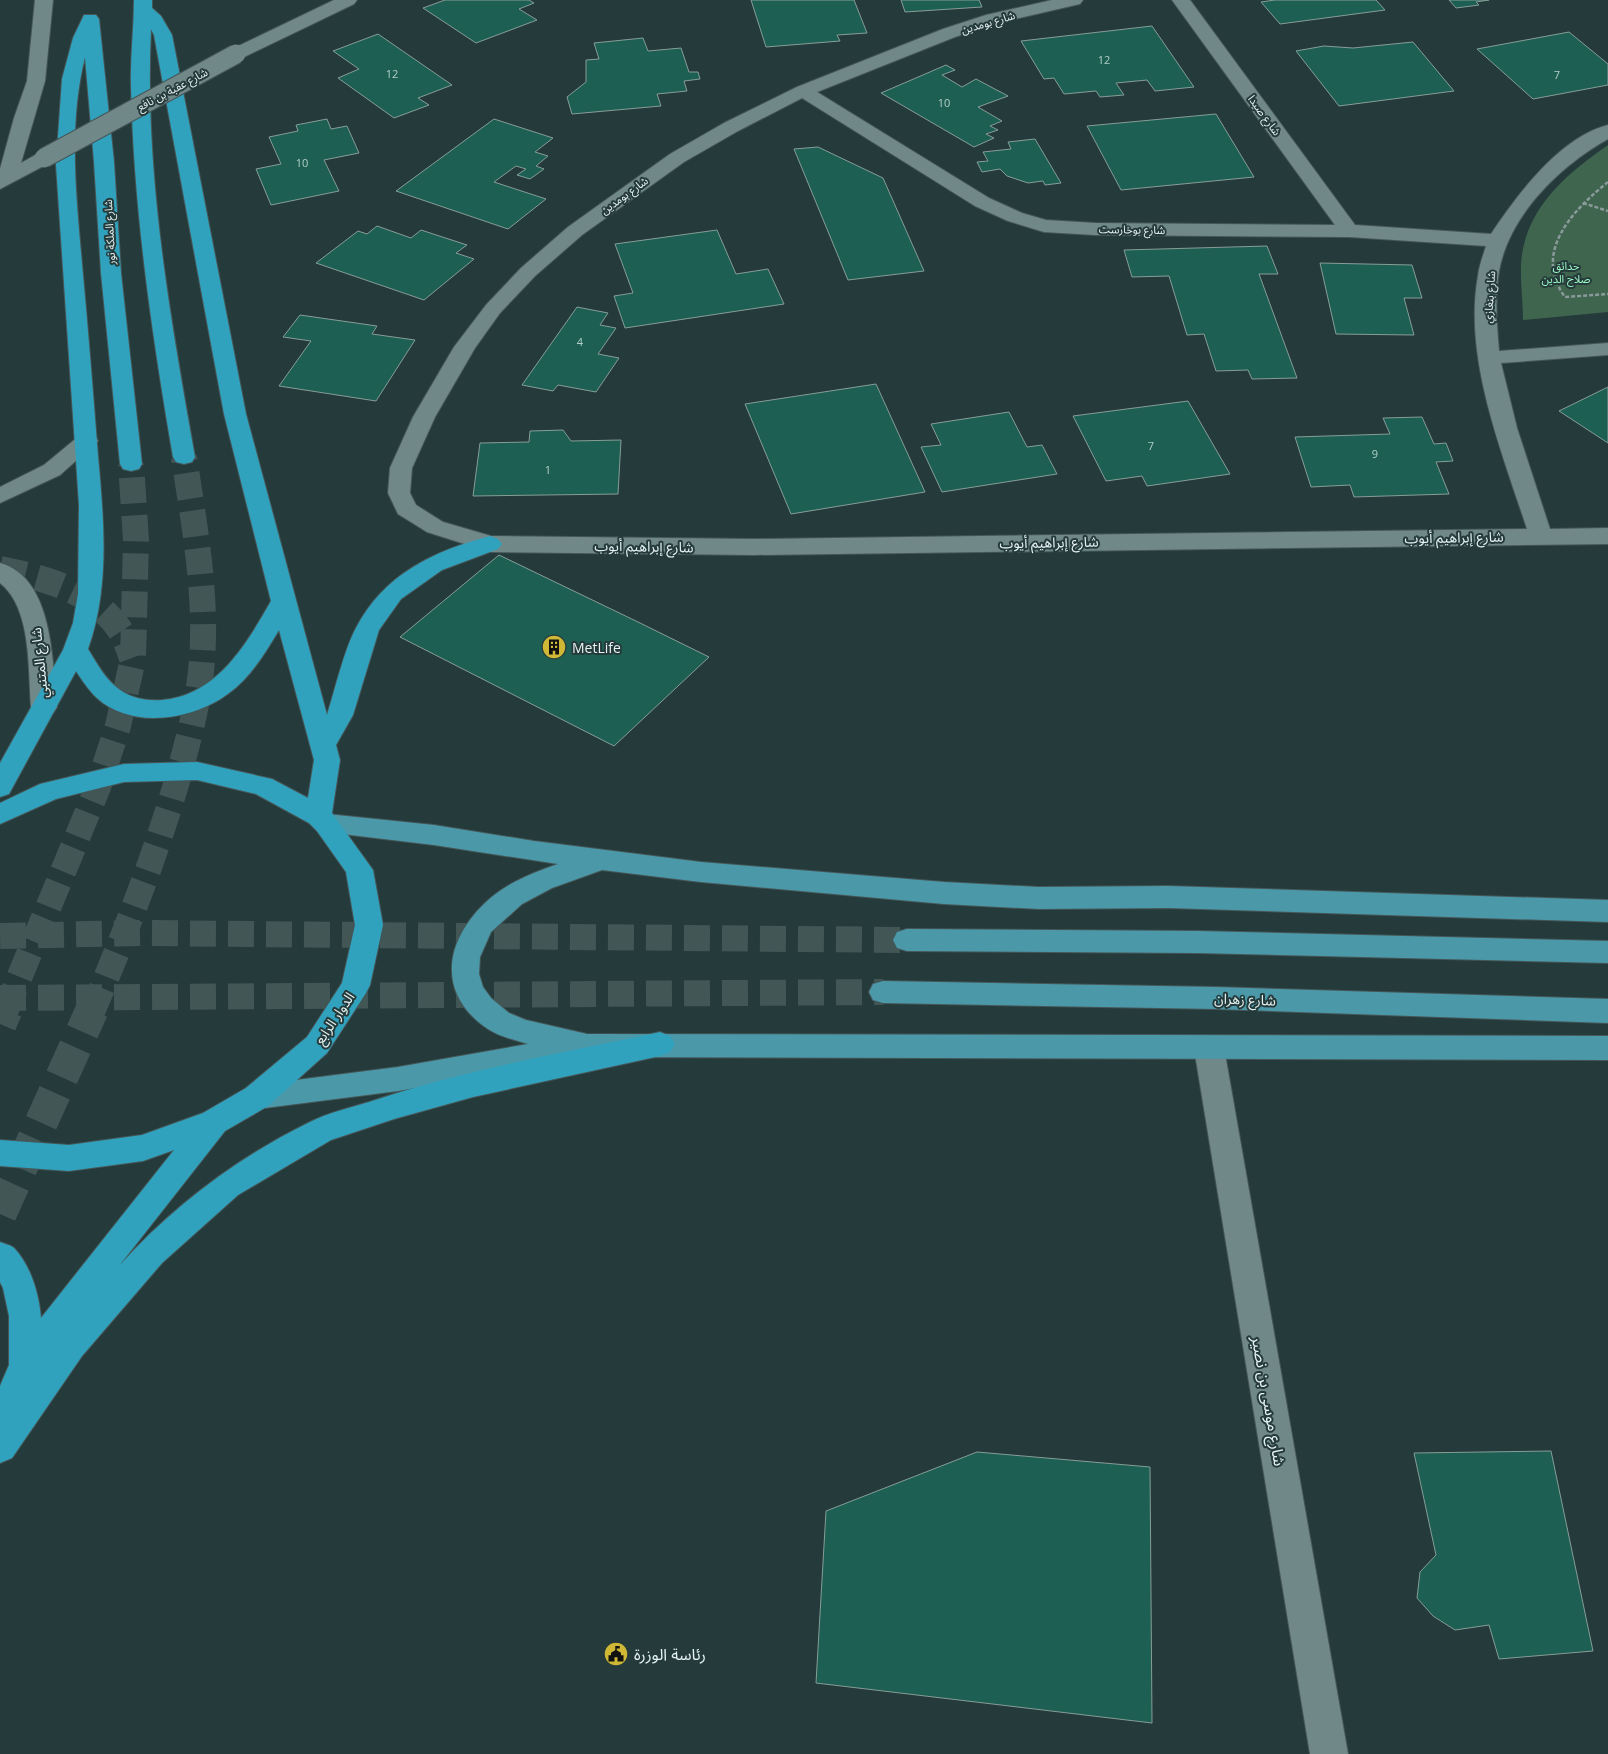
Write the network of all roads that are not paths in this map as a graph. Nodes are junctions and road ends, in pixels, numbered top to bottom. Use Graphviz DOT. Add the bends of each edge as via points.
graph roads {
  1 [pos="44,0"];
  2 [pos="348,0"];
  3 [pos="1074,0"];
  4 [pos="1181,0"];
  5 [pos="143,5"];
  6 [pos="90,9"];
  7 [pos="803,91"];
  8 [pos="1608,131"];
  9 [pos="3,181"];
  10 [pos="1348,231"];
  11 [pos="1498,241"];
  12 [pos="1608,349"];
  13 [pos="1489,358"];
  14 [pos="87,441"];
  15 [pos="184,457"];
  16 [pos="131,464"];
  17 [pos="0,496"];
  18 [pos="1541,536"];
  19 [pos="1608,536"];
  20 [pos="490,544"];
  21 [pos="0,571"];
  22 [pos="283,601"];
  23 [pos="75,650"];
  24 [pos="44,706"];
  25 [pos="324,743"];
  26 [pos="0,787"];
  27 [pos="0,814"];
  28 [pos="322,820"];
  29 [pos="600,860"];
  30 [pos="1608,912"];
  31 [pos="907,940"];
  32 [pos="1608,952"];
  33 [pos="883,992"];
  34 [pos="1608,1011"];
  35 [pos="660,1044"];
  36 [pos="591,1045"];
  37 [pos="1209,1048"];
  38 [pos="1608,1048"];
  39 [pos="257,1097"];
  40 [pos="214,1122"];
  41 [pos="0,1153"];
  42 [pos="0,1256"];
  43 [pos="26,1365"];
  44 [pos="0,1425"];
  45 [pos="0,1447"];
  46 [pos="1329,1754"];
  1 -- 9 [label="street" via="36,81"];
  2 -- 9 [label="street, شارع عقبة بن نافع, bridge" via="305,12 236,54"];
  3 -- 7 [label="street, شارع بومدين" via="949,33"];
  4 -- 10 [label="street, شارع صيدا"];
  5 -- 15 [label="highway" via="140,85 149,216"];
  5 -- 22 [label="highway" via="163,35 235,414"];
  6 -- 14 [label="highway" via="74,61 66,138 71,276"];
  6 -- 16 [label="highway, شارع الملكة نور" via="111,273"];
  7 -- 10 [label="street, شارع بوخارست" via="982,202 1044,226"];
  7 -- 20 [label="street, شارع بومدين" via="677,158 575,232 528,272 493,309 464,347 412,443 401,468 399,492 406,509 422,520 454,534"];
  8 -- 11 [label="street, شارع بنغازي" via="1578,147 1552,167 1531,189"];
  10 -- 11 [label="street, شارع بوخارست"];
  11 -- 13 [label="street, شارع بنغازي" via="1488,277"];
  12 -- 13 [label="street"];
  13 -- 18 [label="street, شارع بنغازي" via="1505,424"];
  14 -- 17 [label="street" via="52,470"];
  14 -- 23 [label="highway" via="92,560 85,623"];
  18 -- 19 [label="street, شارع إبراهيم أيوب"];
  18 -- 20 [label="street, شارع إبراهيم أيوب" via="754,547"];
  20 -- 25 [label="highway" via="434,564 392,593 367,629 340,714"];
  21 -- 24 [label="street, شارع المتنبي" via="21,591 36,625"];
  22 -- 23 [label="highway" via="262,641 231,678 192,702 167,708 146,710 125,705 106,692"];
  22 -- 25 [label="highway"];
  23 -- 24 [label="highway"];
  24 -- 26 [label="highway"];
  25 -- 28 [label="highway" via="327,760"];
  27 -- 28 [label="highway, الدوار الرابع" via="49,791 124,773 197,772 263,786"];
  28 -- 29 [label="main road"];
  28 -- 39 [label="highway, الدوار الرابع" via="359,870 369,925 356,985 317,1045"];
  29 -- 30 [label="main road" via="796,882 954,894 1039,898 1188,897"];
  29 -- 36 [label="main road" via="536,884 489,915 466,950 463,968 468,991 500,1021 528,1032"];
  31 -- 32 [label="main road" via="1197,942"];
  33 -- 34 [label="main road, شارع زهران" via="1216,998"];
  35 -- 36 [label="main road"];
  35 -- 37 [label="main road"];
  35 -- 45 [label="highway" via="473,1085 376,1112 320,1131 227,1186 151,1253 70,1346"];
  36 -- 39 [label="main road" via="398,1079"];
  37 -- 38 [label="main road"];
  37 -- 46 [label="street, شارع موسى بن نصير"];
  39 -- 40 [label="highway, الدوار الرابع"];
  40 -- 41 [label="highway, الدوار الرابع" via="143,1148 69,1158"];
  40 -- 43 [label="highway"];
  42 -- 43 [label="highway" via="19,1285 25,1316"];
  43 -- 44 [label="highway"];
}
